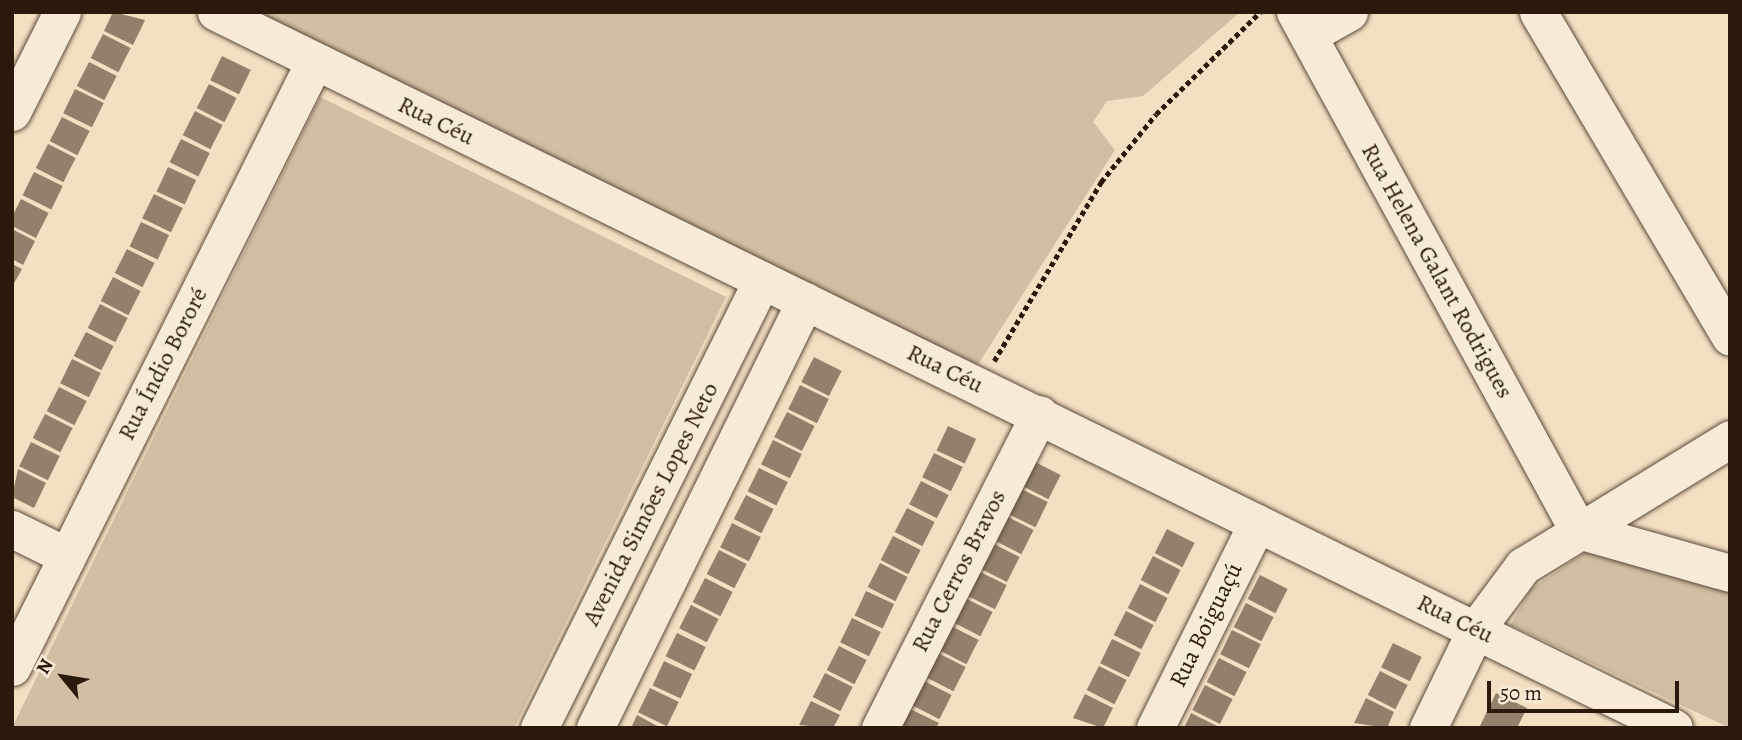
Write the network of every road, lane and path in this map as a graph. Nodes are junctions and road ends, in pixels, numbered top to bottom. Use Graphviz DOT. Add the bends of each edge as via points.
graph roads {
  1 [pos="62,12"];
  2 [pos="216,12"];
  3 [pos="1260,12"];
  4 [pos="1349,12"];
  5 [pos="1538,12"];
  6 [pos="1301,24"];
  7 [pos="314,62"];
  8 [pos="12,111"];
  9 [pos="762,280"];
  10 [pos="805,300"];
  11 [pos="1730,337"];
  12 [pos="978,385"];
  13 [pos="1039,414"];
  14 [pos="1730,439"];
  15 [pos="1257,523"];
  16 [pos="12,529"];
  17 [pos="1578,530"];
  18 [pos="67,556"];
  19 [pos="1730,573"];
  20 [pos="1476,629"];
  21 [pos="12,667"];
  22 [pos="539,728"];
  23 [pos="595,728"];
  24 [pos="880,728"];
  25 [pos="1155,728"];
  26 [pos="1428,728"];
  27 [pos="1674,728"];
  1 -- 8 [label="street"];
  2 -- 7 [label="street, Rua Céu"];
  3 -- 12 [label="path" via="1165,105 1101,182"];
  4 -- 6 [label="street"];
  5 -- 11 [label="street"];
  6 -- 17 [label="street, Rua Helena Galant Rodrigues"];
  7 -- 9 [label="street, Rua Céu"];
  7 -- 18 [label="street, Rua Índio Bororé"];
  9 -- 10 [label="street, Rua Céu"];
  9 -- 22 [label="street, Avenida Simões Lopes Neto"];
  10 -- 12 [label="street, Rua Céu"];
  10 -- 23 [label="street, Avenida Simões Lopes Neto"];
  12 -- 13 [label="street, Rua Céu"];
  13 -- 15 [label="street, Rua Céu"];
  13 -- 24 [label="street, Rua Cerros Bravos"];
  14 -- 17 [label="street"];
  15 -- 20 [label="street, Rua Céu"];
  15 -- 25 [label="street, Rua Boiguaçú"];
  16 -- 18 [label="street"];
  17 -- 19 [label="street"];
  17 -- 20 [label="street" via="1523,566"];
  18 -- 21 [label="street, Rua Índio Bororé"];
  20 -- 26 [label="street"];
  20 -- 27 [label="street, Rua Céu"];
}
